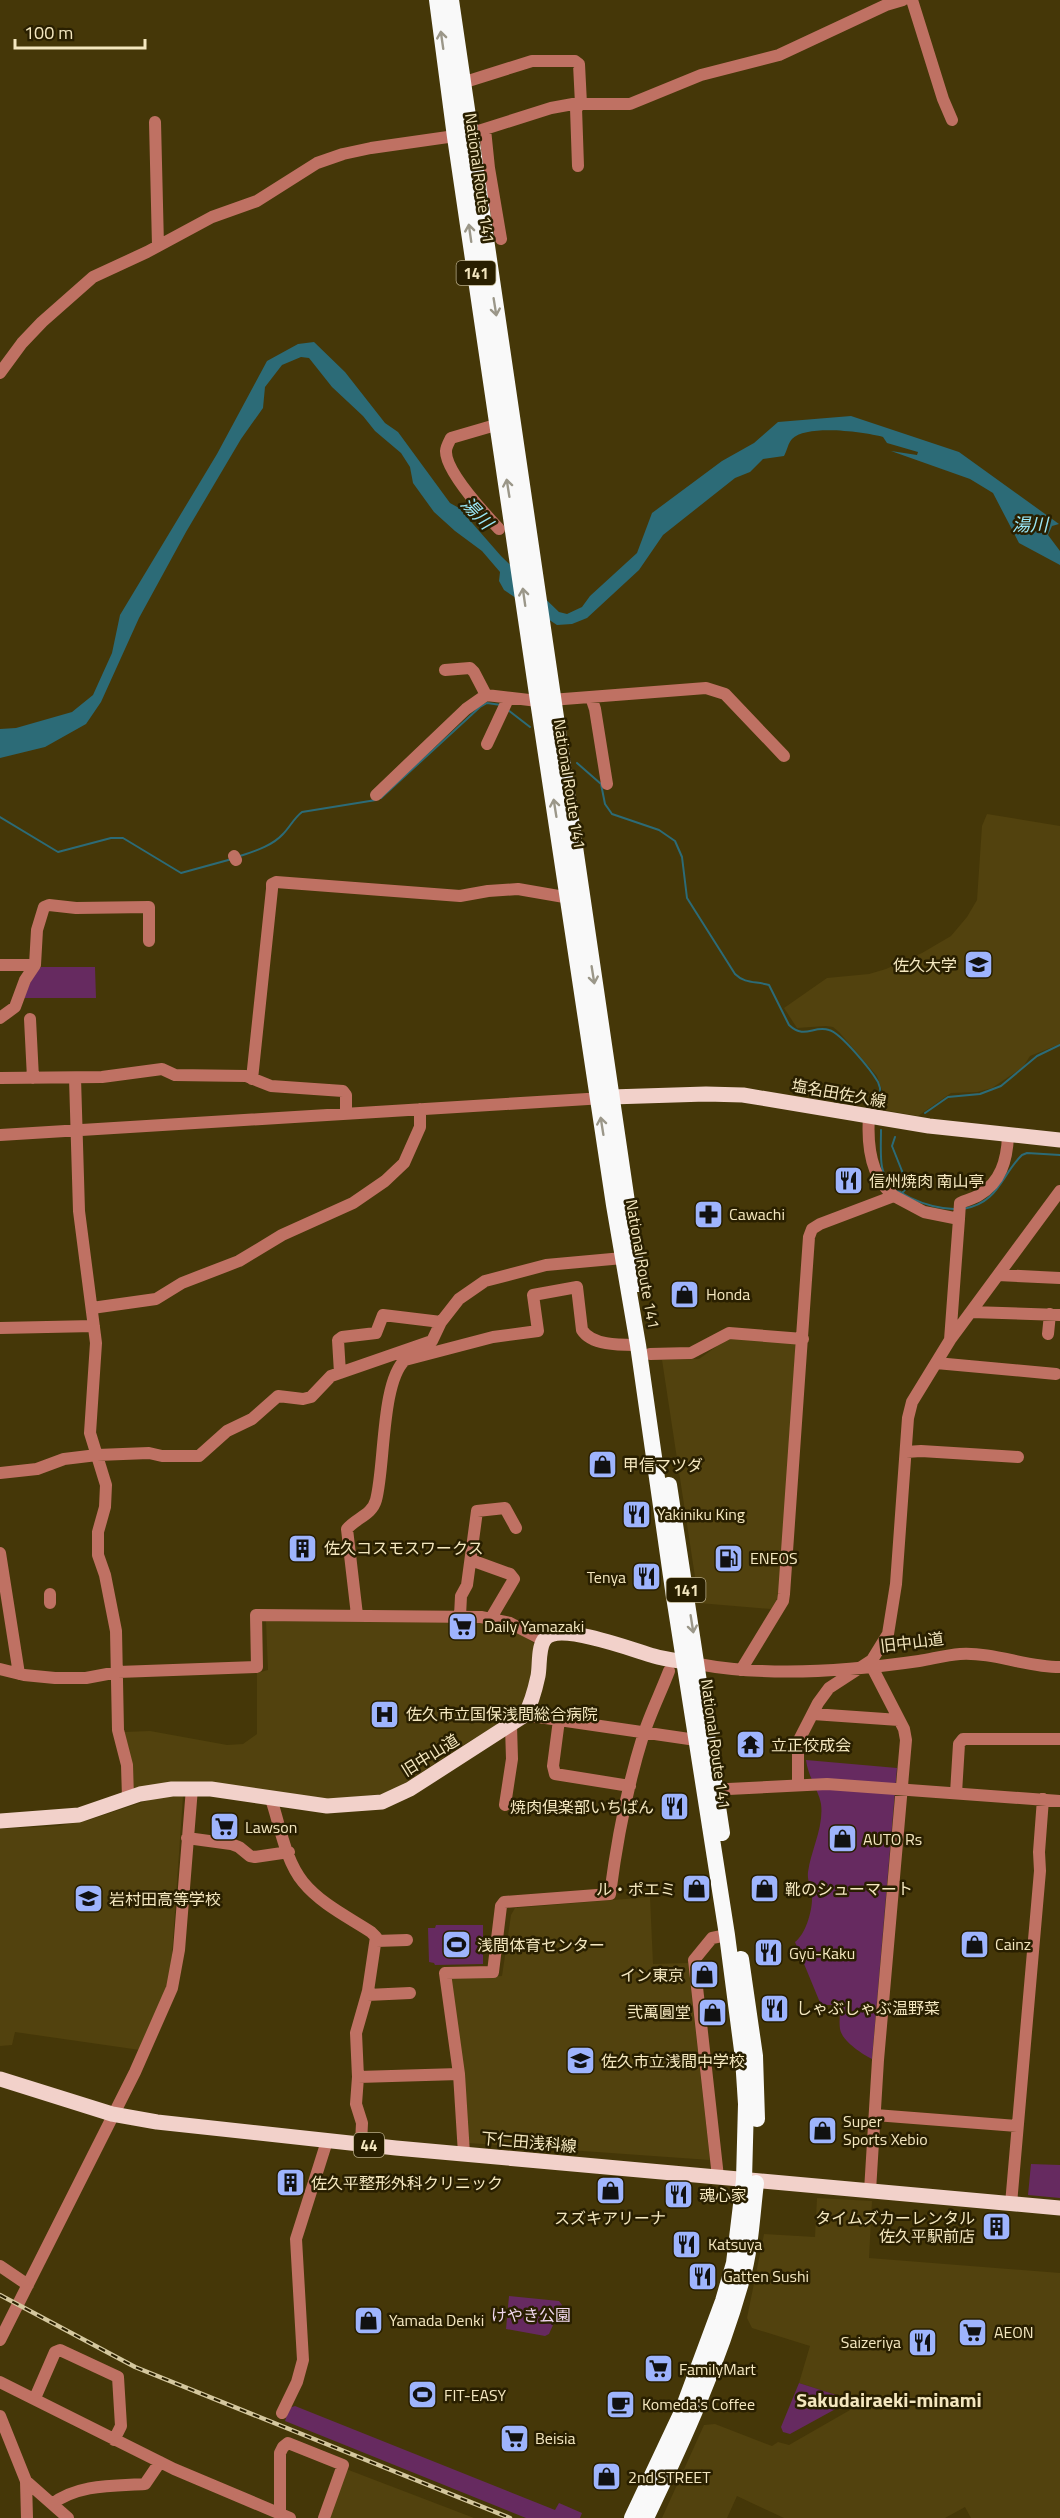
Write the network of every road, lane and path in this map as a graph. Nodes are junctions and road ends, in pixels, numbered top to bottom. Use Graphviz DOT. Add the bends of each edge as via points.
graph roads {
  1 [pos="437,0"];
  2 [pos="451,0"];
  3 [pos="903,0"];
  4 [pos="912,0"];
  5 [pos="462,83"];
  6 [pos="581,104"];
  7 [pos="952,120"];
  8 [pos="155,122"];
  9 [pos="470,133"];
  10 [pos="578,166"];
  11 [pos="501,239"];
  12 [pos="158,246"];
  13 [pos="0,373"];
  14 [pos="499,424"];
  15 [pos="499,529"];
  16 [pos="524,545"];
  17 [pos="445,670"];
  18 [pos="486,695"];
  19 [pos="591,697"];
  20 [pos="546,700"];
  21 [pos="505,704"];
  22 [pos="487,744"];
  23 [pos="784,756"];
  24 [pos="606,784"];
  25 [pos="376,795"];
  26 [pos="570,898"];
  27 [pos="149,941"];
  28 [pos="0,965"];
  29 [pos="35,965"];
  30 [pos="0,1018"];
  31 [pos="30,1018"];
  32 [pos="0,1078"];
  33 [pos="33,1078"];
  34 [pos="75,1078"];
  35 [pos="252,1079"];
  36 [pos="605,1098"];
  37 [pos="420,1109"];
  38 [pos="346,1113"];
  39 [pos="870,1116"];
  40 [pos="78,1130"];
  41 [pos="0,1135"];
  42 [pos="1008,1136"];
  43 [pos="1060,1140"];
  44 [pos="1060,1191"];
  45 [pos="894,1197"];
  46 [pos="959,1213"];
  47 [pos="623,1258"];
  48 [pos="998,1275"];
  49 [pos="1057,1281"];
  50 [pos="92,1308"];
  51 [pos="970,1312"];
  52 [pos="1055,1314"];
  53 [pos="441,1322"];
  54 [pos="94,1326"];
  55 [pos="0,1328"];
  56 [pos="1048,1334"];
  57 [pos="803,1339"];
  58 [pos="950,1340"];
  59 [pos="644,1350"];
  60 [pos="404,1357"];
  61 [pos="936,1363"];
  62 [pos="340,1373"];
  63 [pos="1056,1374"];
  64 [pos="906,1452"];
  65 [pos="97,1455"];
  66 [pos="1018,1457"];
  67 [pos="0,1473"];
  68 [pos="516,1528"];
  69 [pos="0,1553"];
  70 [pos="471,1560"];
  71 [pos="357,1615"];
  72 [pos="460,1616"];
  73 [pos="491,1618"];
  74 [pos="543,1640"];
  75 [pos="692,1663"];
  76 [pos="868,1666"];
  77 [pos="1060,1667"];
  78 [pos="0,1669"];
  79 [pos="741,1670"];
  80 [pos="669,1671"];
  81 [pos="118,1672"];
  82 [pos="19,1674"];
  83 [pos="813,1714"];
  84 [pos="525,1715"];
  85 [pos="559,1720"];
  86 [pos="899,1720"];
  87 [pos="511,1726"];
  88 [pos="644,1734"];
  89 [pos="1060,1739"];
  90 [pos="696,1740"];
  91 [pos="798,1784"];
  92 [pos="630,1786"];
  93 [pos="192,1788"];
  94 [pos="901,1788"];
  95 [pos="710,1790"];
  96 [pos="956,1793"];
  97 [pos="128,1798"];
  98 [pos="271,1799"];
  99 [pos="1043,1799"];
  100 [pos="1060,1801"];
  101 [pos="505,1805"];
  102 [pos="0,1821"];
  103 [pos="188,1838"];
  104 [pos="288,1852"];
  105 [pos="726,1935"];
  106 [pos="407,1940"];
  107 [pos="376,1941"];
  108 [pos="410,1993"];
  109 [pos="367,1995"];
  110 [pos="459,2074"];
  111 [pos="358,2077"];
  112 [pos="0,2079"];
  113 [pos="112,2114"];
  114 [pos="875,2115"];
  115 [pos="1017,2126"];
  116 [pos="327,2141"];
  117 [pos="361,2144"];
  118 [pos="464,2154"];
  119 [pos="718,2177"];
  120 [pos="750,2180"];
  121 [pos="870,2191"];
  122 [pos="1011,2204"];
  123 [pos="1060,2208"];
  124 [pos="0,2266"];
  125 [pos="28,2285"];
  126 [pos="0,2340"];
  127 [pos="0,2382"];
  128 [pos="35,2398"];
  129 [pos="282,2413"];
  130 [pos="0,2416"];
  131 [pos="114,2440"];
  132 [pos="160,2462"];
  133 [pos="26,2481"];
  134 [pos="52,2504"];
  135 [pos="285,2516"];
  136 [pos="27,2518"];
  137 [pos="68,2518"];
  138 [pos="324,2518"];
  139 [pos="632,2518"];
  140 [pos="646,2518"];
  9 -- 1 [label="highway, National Route 141 / 141, one-way"];
  2 -- 5 [label="highway, National Route 141 / 141"];
  3 -- 6 [label="street" via="779,55 701,75 630,104"];
  4 -- 7 [label="street"];
  5 -- 6 [label="street" via="532,61 575,61 580,67"];
  5 -- 9 [label="highway, National Route 141 / 141"];
  6 -- 9 [label="street" via="551,108"];
  6 -- 10 [label="street" via="576,108"];
  8 -- 12 [label="street"];
  9 -- 11 [label="street" via="489,168"];
  9 -- 12 [label="street" via="371,148 317,163 257,201 212,217"];
  14 -- 9 [label="highway, National Route 141 / 141, one-way"];
  9 -- 16 [label="highway, National Route 141 / 141, one-way"];
  12 -- 13 [label="street" via="84,284 22,343"];
  14 -- 15 [label="street" via="451,438 446,452 472,499"];
  16 -- 14 [label="highway, National Route 141 / 141, one-way"];
  16 -- 20 [label="highway, National Route 141 / 141"];
  17 -- 18 [label="street" via="470,668"];
  18 -- 21 [label="street"];
  18 -- 25 [label="street" via="466,709"];
  19 -- 20 [label="street"];
  19 -- 23 [label="street" via="695,687 715,690 725,694"];
  19 -- 24 [label="street"];
  20 -- 21 [label="street"];
  26 -- 20 [label="highway, National Route 141 / 141, one-way"];
  20 -- 36 [label="highway, National Route 141 / 141, one-way"];
  21 -- 22 [label="street"];
  26 -- 35 [label="street" via="518,889 460,896 272,884"];
  26 -- 36 [label="highway, National Route 141 / 141"];
  27 -- 29 [label="street" via="149,907 49,905 41,914"];
  28 -- 29 [label="street"];
  29 -- 30 [label="street" via="15,1007"];
  31 -- 33 [label="street"];
  32 -- 33 [label="street"];
  33 -- 34 [label="street"];
  34 -- 35 [label="street" via="162,1069 175,1075"];
  34 -- 40 [label="street"];
  35 -- 38 [label="street" via="271,1086 343,1091"];
  36 -- 37 [label="street"];
  36 -- 39 [label="main road, 塩名田佐久線" via="731,1095"];
  47 -- 36 [label="highway, National Route 141 / 141, one-way"];
  36 -- 59 [label="highway, National Route 141 / 141"];
  37 -- 38 [label="street"];
  37 -- 50 [label="street" via="420,1127 404,1163 386,1181 353,1203 156,1299"];
  38 -- 40 [label="street"];
  39 -- 42 [label="main road, 塩名田佐久線"];
  39 -- 45 [label="street" via="869,1147 876,1172"];
  40 -- 41 [label="street"];
  40 -- 50 [label="street" via="79,1211"];
  42 -- 43 [label="main road, 塩名田佐久線"];
  42 -- 46 [label="street" via="1006,1160 996,1179 980,1194 963,1201"];
  44 -- 48 [label="street"];
  45 -- 46 [label="street" via="924,1212"];
  45 -- 57 [label="street" via="820,1224 810,1232"];
  46 -- 58 [label="street"];
  47 -- 53 [label="street" via="546,1265 485,1281 459,1299"];
  47 -- 59 [label="highway, National Route 141 / 141"];
  48 -- 49 [label="street"];
  48 -- 51 [label="street"];
  50 -- 54 [label="street"];
  51 -- 52 [label="street"];
  51 -- 58 [label="street"];
  52 -- 56 [label="street"];
  53 -- 60 [label="street" via="432,1341"];
  53 -- 62 [label="street" via="382,1316 376,1333 338,1340"];
  54 -- 55 [label="street"];
  54 -- 65 [label="street" via="97,1358 90,1433"];
  57 -- 59 [label="street" via="729,1333 691,1353"];
  57 -- 79 [label="street" via="783,1600"];
  58 -- 61 [label="street"];
  59 -- 60 [label="street" via="585,1335 577,1287 533,1295 538,1331"];
  59 -- 75 [label="highway, National Route 141 / 141"];
  60 -- 62 [label="street"];
  60 -- 71 [label="street" via="384,1424 376,1500 369,1512 347,1530"];
  61 -- 63 [label="street" via="1009,1374"];
  61 -- 64 [label="street" via="910,1409"];
  62 -- 65 [label="street" via="331,1376 311,1397 278,1396 199,1456"];
  64 -- 66 [label="street"];
  64 -- 76 [label="street" via="891,1624"];
  65 -- 67 [label="street"];
  65 -- 81 [label="street" via="106,1485 98,1555 116,1631"];
  68 -- 70 [label="street" via="505,1508 477,1511"];
  69 -- 82 [label="street"];
  70 -- 72 [label="street" via="467,1585 460,1596"];
  70 -- 73 [label="street" via="514,1579"];
  71 -- 72 [label="street"];
  71 -- 81 [label="street" via="256,1615 257,1667"];
  72 -- 73 [label="street"];
  73 -- 74 [label="street" via="523,1628"];
  74 -- 75 [label="main road, 旧中山道" via="555,1634 581,1635"];
  74 -- 84 [label="main road" via="533,1700"];
  75 -- 79 [label="street, 旧中山道"];
  75 -- 90 [label="highway, National Route 141 / 141"];
  75 -- 95 [label="highway, National Route 141 / 141"];
  76 -- 77 [label="street, 旧中山道" via="968,1654"];
  76 -- 79 [label="street, 旧中山道" via="820,1671"];
  76 -- 83 [label="street" via="829,1688"];
  76 -- 86 [label="street"];
  78 -- 82 [label="street"];
  80 -- 88 [label="street"];
  81 -- 82 [label="street" via="76,1678"];
  81 -- 97 [label="street" via="118,1730 127,1765"];
  83 -- 86 [label="street"];
  83 -- 91 [label="street" via="798,1742"];
  84 -- 85 [label="street"];
  84 -- 87 [label="main road, 旧中山道"];
  85 -- 88 [label="street"];
  85 -- 92 [label="street" via="555,1774"];
  86 -- 94 [label="street" via="906,1734"];
  87 -- 98 [label="main road, 旧中山道" via="410,1789 382,1802 327,1806"];
  87 -- 101 [label="street" via="512,1759"];
  88 -- 90 [label="street"];
  88 -- 92 [label="street"];
  89 -- 96 [label="street" via="963,1739 959,1744"];
  90 -- 95 [label="highway, National Route 141 / 141"];
  91 -- 94 [label="street"];
  91 -- 95 [label="street"];
  92 -- 110 [label="street" via="610,1894 504,1902 493,1972 445,1973"];
  93 -- 97 [label="main road, 旧中山道" via="153,1791"];
  93 -- 98 [label="main road, 旧中山道"];
  93 -- 103 [label="street"];
  94 -- 96 [label="street"];
  94 -- 114 [label="street"];
  95 -- 105 [label="highway, National Route 141 / 141"];
  95 -- 120 [label="highway, National Route 141 / 141" via="755,2056 758,2135"];
  96 -- 99 [label="street"];
  97 -- 102 [label="main road, 旧中山道" via="79,1815"];
  98 -- 104 [label="street"];
  99 -- 100 [label="street"];
  99 -- 115 [label="street" via="1041,1871"];
  103 -- 104 [label="street" via="231,1844 255,1857"];
  103 -- 113 [label="street" via="175,1978 140,2062"];
  104 -- 107 [label="street" via="304,1883 371,1932"];
  105 -- 119 [label="street" via="712,1938 694,1960"];
  105 -- 120 [label="highway, National Route 141 / 141" via="743,2058"];
  106 -- 107 [label="street"];
  107 -- 109 [label="street"];
  108 -- 109 [label="street"];
  109 -- 111 [label="street" via="356,2033"];
  110 -- 111 [label="street"];
  110 -- 118 [label="street"];
  111 -- 117 [label="street" via="356,2104 362,2123"];
  112 -- 113 [label="main road, 下仁田浅科線 / 44"];
  113 -- 116 [label="main road, 下仁田浅科線 / 44"];
  113 -- 125 [label="street"];
  114 -- 115 [label="street"];
  114 -- 121 [label="street"];
  115 -- 122 [label="street"];
  116 -- 117 [label="main road, 下仁田浅科線 / 44"];
  116 -- 129 [label="street" via="296,2239 303,2360"];
  117 -- 118 [label="main road, 下仁田浅科線 / 44"];
  118 -- 119 [label="main road, 下仁田浅科線 / 44"];
  119 -- 120 [label="main road, 下仁田浅科線 / 44"];
  120 -- 121 [label="main road, 下仁田浅科線 / 44"];
  120 -- 139 [label="highway, National Route 141 / 141" via="723,2301 681,2414"];
  120 -- 140 [label="highway, National Route 141 / 141" via="742,2278 700,2398"];
  121 -- 122 [label="main road, 下仁田浅科線 / 44"];
  122 -- 123 [label="main road, 下仁田浅科線 / 44"];
  124 -- 125 [label="street"];
  125 -- 126 [label="street"];
  127 -- 128 [label="street"];
  128 -- 131 [label="street"];
  128 -- 131 [label="street" via="55,2352 60,2350 118,2376 121,2426"];
  130 -- 133 [label="street"];
  131 -- 132 [label="street"];
  132 -- 134 [label="street" via="146,2484 86,2489 68,2493"];
  132 -- 135 [label="street"];
  133 -- 134 [label="street"];
  133 -- 136 [label="street"];
  134 -- 137 [label="street"];
  135 -- 138 [label="street" via="280,2453 288,2443 343,2465"];
}
